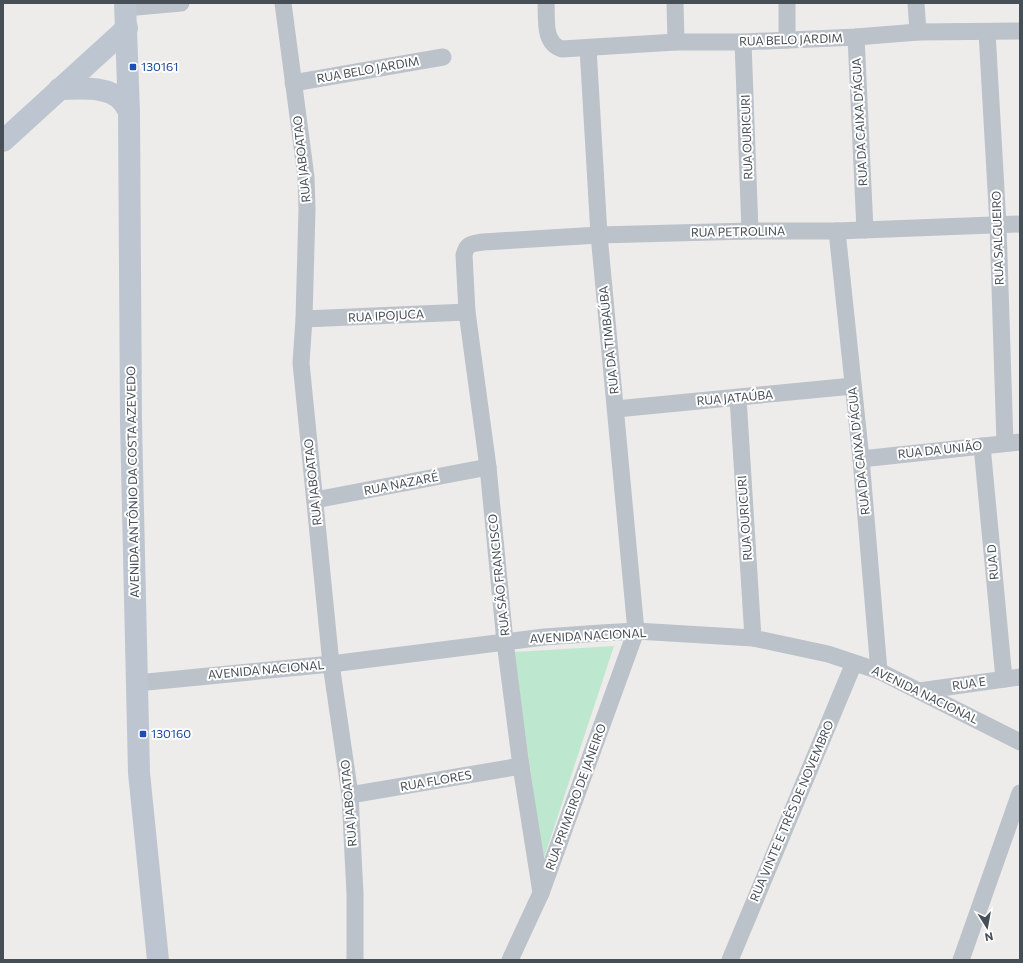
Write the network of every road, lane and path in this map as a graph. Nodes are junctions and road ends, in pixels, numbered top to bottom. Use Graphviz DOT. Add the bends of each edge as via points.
graph roads {
  1 [pos="181,3"];
  2 [pos="283,3"];
  3 [pos="546,3"];
  4 [pos="675,3"];
  5 [pos="787,3"];
  6 [pos="916,3"];
  7 [pos="126,13"];
  8 [pos="1020,31"];
  9 [pos="918,32"];
  10 [pos="987,32"];
  11 [pos="856,37"];
  12 [pos="787,40"];
  13 [pos="676,42"];
  14 [pos="743,42"];
  15 [pos="588,48"];
  16 [pos="443,58"];
  17 [pos="293,83"];
  18 [pos="59,89"];
  19 [pos="129,112"];
  20 [pos="3,141"];
  21 [pos="1020,224"];
  22 [pos="998,225"];
  23 [pos="865,230"];
  24 [pos="750,231"];
  25 [pos="837,231"];
  26 [pos="599,235"];
  27 [pos="464,256"];
  28 [pos="467,312"];
  29 [pos="304,319"];
  30 [pos="853,386"];
  31 [pos="738,398"];
  32 [pos="616,409"];
  33 [pos="1013,442"];
  34 [pos="982,446"];
  35 [pos="861,459"];
  36 [pos="488,468"];
  37 [pos="315,500"];
  38 [pos="636,631"];
  39 [pos="753,638"];
  40 [pos="505,642"];
  41 [pos="854,662"];
  42 [pos="331,664"];
  43 [pos="879,670"];
  44 [pos="1012,678"];
  45 [pos="137,683"];
  46 [pos="919,691"];
  47 [pos="1020,742"];
  48 [pos="521,766"];
  49 [pos="1020,793"];
  50 [pos="350,795"];
  51 [pos="541,893"];
  52 [pos="154,960"];
  53 [pos="355,960"];
  54 [pos="510,960"];
  55 [pos="730,960"];
  56 [pos="961,960"];
  1 -- 7 [label="street"];
  2 -- 17 [label="street, RUA JABOATAO"];
  3 -- 15 [label="street, RUA BELO JARDIM" via="547,32 555,47"];
  4 -- 13 [label="street"];
  5 -- 12 [label="street"];
  6 -- 9 [label="street"];
  7 -- 18 [label="main road"];
  7 -- 19 [label="main road, AVENIDA ANTÔNIO DA COSTA AZEVEDO"];
  8 -- 10 [label="street, RUA BELO JARDIM"];
  9 -- 10 [label="street, RUA BELO JARDIM"];
  9 -- 11 [label="street, RUA BELO JARDIM"];
  10 -- 22 [label="street, RUA SALGUEIRO"];
  11 -- 12 [label="street, RUA BELO JARDIM"];
  11 -- 23 [label="street, RUA DA CAIXA D'ÁGUA"];
  12 -- 14 [label="street, RUA BELO JARDIM"];
  13 -- 14 [label="street, RUA BELO JARDIM"];
  13 -- 15 [label="street, RUA BELO JARDIM"];
  14 -- 24 [label="street, RUA OURICURI"];
  15 -- 26 [label="street, RUA DA TIMBAÚBA"];
  16 -- 17 [label="street, RUA BELO JARDIM"];
  17 -- 29 [label="street, RUA JABOATAO" via="306,177"];
  18 -- 19 [label="main road" via="108,92 122,101"];
  18 -- 20 [label="main road"];
  19 -- 45 [label="main road, AVENIDA ANTÔNIO DA COSTA AZEVEDO" via="131,423"];
  21 -- 22 [label="street, RUA PETROLINA"];
  22 -- 23 [label="street, RUA PETROLINA"];
  22 -- 33 [label="street, RUA SALGUEIRO"];
  23 -- 25 [label="street, RUA PETROLINA"];
  24 -- 25 [label="street, RUA PETROLINA"];
  24 -- 26 [label="street, RUA PETROLINA"];
  25 -- 30 [label="street, RUA DA CAIXA D'ÁGUA"];
  26 -- 27 [label="street, RUA PETROLINA" via="483,242 471,244 466,248"];
  26 -- 32 [label="street, RUA DA TIMBAÚBA"];
  27 -- 28 [label="street, RUA SÃO FRANCISCO"];
  28 -- 29 [label="street, RUA IPOJUCA"];
  28 -- 36 [label="street, RUA SÃO FRANCISCO"];
  29 -- 37 [label="street, RUA JABOATAO" via="301,363"];
  30 -- 31 [label="street, RUA JATAÚBA"];
  30 -- 35 [label="street, RUA DA CAIXA D'ÁGUA"];
  31 -- 32 [label="street, RUA JATAÚBA"];
  31 -- 39 [label="street, RUA OURICURI"];
  32 -- 38 [label="street, RUA DA TIMBAÚBA"];
  33 -- 34 [label="street, RUA DA UNIÃO"];
  34 -- 35 [label="street, RUA DA UNIÃO"];
  34 -- 44 [label="street, RUA D"];
  35 -- 43 [label="street, RUA DA CAIXA D'ÁGUA"];
  36 -- 37 [label="street, RUA NAZARÉ"];
  36 -- 40 [label="street, RUA SÃO FRANCISCO"];
  37 -- 42 [label="street, RUA JABOATAO"];
  38 -- 39 [label="street, AVENIDA NACIONAL"];
  38 -- 40 [label="street, AVENIDA NACIONAL"];
  38 -- 51 [label="street, RUA PRIMEIRO DE JANEIRO"];
  39 -- 41 [label="street, AVENIDA NACIONAL"];
  40 -- 42 [label="street, AVENIDA NACIONAL"];
  40 -- 48 [label="street, RUA SÃO FRANCISCO"];
  41 -- 43 [label="street, AVENIDA NACIONAL"];
  41 -- 55 [label="street, RUA VINTE E TRÊS DE NOVEMBRO"];
  42 -- 45 [label="street, AVENIDA NACIONAL"];
  42 -- 50 [label="street, RUA JABOATAO"];
  43 -- 46 [label="street, AVENIDA NACIONAL"];
  44 -- 46 [label="street, RUA E"];
  45 -- 52 [label="main road, AVENIDA ANTÔNIO DA COSTA AZEVEDO" via="139,773"];
  46 -- 47 [label="street, AVENIDA NACIONAL"];
  48 -- 50 [label="street, RUA FLORES"];
  48 -- 51 [label="street, RUA SÃO FRANCISCO"];
  49 -- 56 [label="street"];
  50 -- 53 [label="street, RUA JABOATAO"];
  51 -- 54 [label="street, RUA PRIMEIRO DE JANEIRO"];
}
